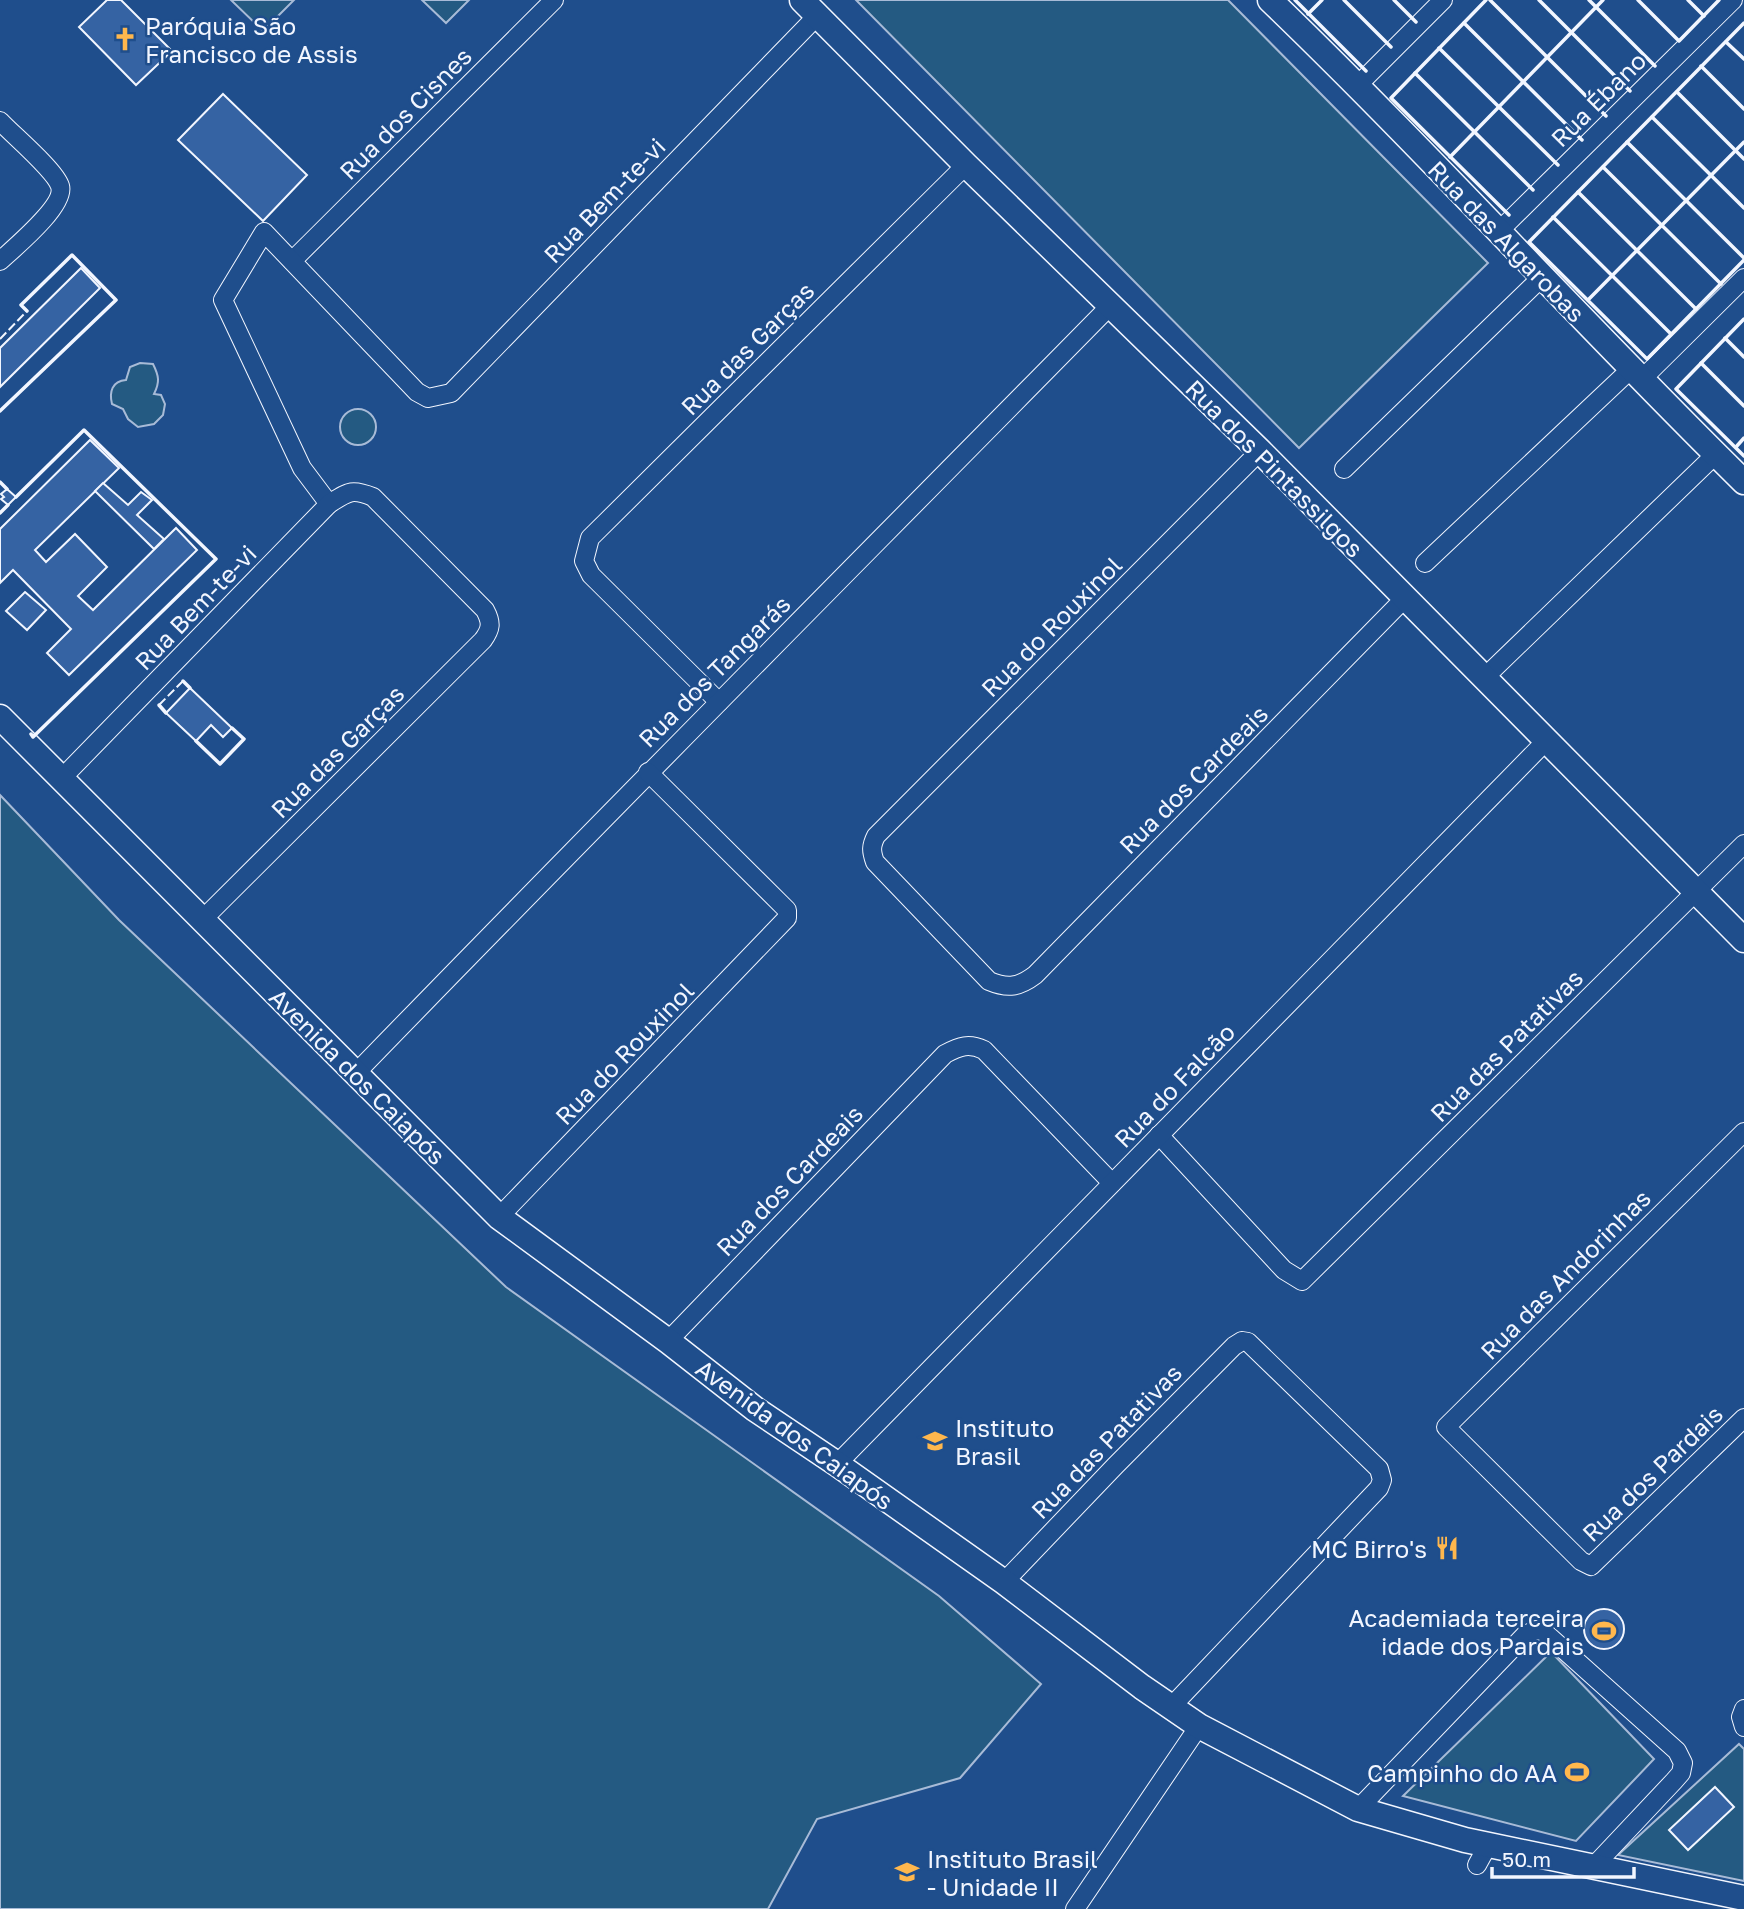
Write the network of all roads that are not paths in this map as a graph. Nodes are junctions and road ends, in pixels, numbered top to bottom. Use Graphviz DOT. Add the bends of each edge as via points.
graph roads {
  1 [pos="554,0"];
  2 [pos="1269,0"];
  3 [pos="1443,0"];
  4 [pos="1733,0"];
  5 [pos="809,8"];
  6 [pos="1358,85"];
  7 [pos="0,121"];
  8 [pos="966,165"];
  9 [pos="1498,232"];
  10 [pos="0,261"];
  11 [pos="292,261"];
  12 [pos="1542,277"];
  13 [pos="1744,278"];
  14 [pos="1110,306"];
  15 [pos="1636,375"];
  16 [pos="1260,451"];
  17 [pos="1716,454"];
  18 [pos="1344,469"];
  19 [pos="1744,482"];
  20 [pos="329,504"];
  21 [pos="1425,563"];
  22 [pos="1405,598"];
  23 [pos="485,610"];
  24 [pos="1484,678"];
  25 [pos="719,702"];
  26 [pos="0,717"];
  27 [pos="1546,741"];
  28 [pos="648,772"];
  29 [pos="62,778"];
  30 [pos="1744,844"];
  31 [pos="1695,890"];
  32 [pos="202,920"];
  33 [pos="1744,940"];
  34 [pos="1011,987"];
  35 [pos="355,1074"];
  36 [pos="1744,1132"];
  37 [pos="1160,1135"];
  38 [pos="1112,1183"];
  39 [pos="499,1217"];
  40 [pos="668,1341"];
  41 [pos="1744,1418"];
  42 [pos="837,1464"];
  43 [pos="1595,1564"];
  44 [pos="1004,1582"];
  45 [pos="1171,1707"];
  46 [pos="1199,1726"];
  47 [pos="1358,1810"];
  48 [pos="1592,1867"];
  49 [pos="1744,1898"];
  50 [pos="1075,1909"];
  1 -- 11 [label="street, Rua dos Cisnes"];
  2 -- 6 [label="main road, Rua das Algarobas"];
  3 -- 6 [label="street"];
  4 -- 9 [label="street, Rua Ébano"];
  5 -- 8 [label="main road, Rua dos Pintassilgos"];
  5 -- 11 [label="street, Rua Bem-te-vi" via="451,393 428,398 417,392"];
  6 -- 9 [label="main road, Rua das Algarobas"];
  7 -- 10 [label="street" via="61,187 60,200"];
  8 -- 14 [label="main road, Rua dos Pintassilgos"];
  8 -- 25 [label="street, Rua das Garças" via="590,538 584,561 591,575"];
  9 -- 12 [label="main road, Rua das Algarobas"];
  11 -- 20 [label="street" via="264,232 223,300 302,468"];
  12 -- 15 [label="main road, Rua das Algarobas"];
  12 -- 18 [label="street"];
  13 -- 15 [label="street"];
  14 -- 16 [label="main road, Rua dos Pintassilgos"];
  14 -- 25 [label="street, Rua dos Tangarás"];
  15 -- 17 [label="main road, Rua das Algarobas"];
  15 -- 21 [label="street"];
  16 -- 22 [label="main road, Rua dos Pintassilgos"];
  16 -- 34 [label="street, Rua do Rouxinol" via="871,845 875,862 989,981"];
  17 -- 19 [label="main road, Rua das Algarobas"];
  17 -- 24 [label="street"];
  20 -- 23 [label="street, Rua Bem-te-vi" via="349,491 373,497"];
  20 -- 29 [label="street, Rua Bem-te-vi"];
  22 -- 24 [label="main road, Rua dos Pintassilgos"];
  22 -- 34 [label="street, Rua dos Cardeais" via="1035,975"];
  23 -- 32 [label="street, Rua das Garças" via="490,630 483,640"];
  24 -- 27 [label="main road, Rua dos Pintassilgos"];
  25 -- 28 [label="street, Rua dos Tangarás"];
  26 -- 29 [label="main road, Avenida dos Caiapós"];
  27 -- 31 [label="main road, Rua dos Pintassilgos"];
  27 -- 37 [label="street, Rua do Falcão"];
  28 -- 35 [label="street, Rua dos Tangarás"];
  28 -- 39 [label="street, Rua do Rouxinol" via="787,910 787,918"];
  29 -- 32 [label="main road, Avenida dos Caiapós"];
  30 -- 31 [label="street, Rua das Patativas"];
  31 -- 33 [label="main road, Rua dos Pintassilgos"];
  31 -- 37 [label="street, Rua das Patativas" via="1302,1281 1284,1270"];
  32 -- 35 [label="main road, Avenida dos Caiapós"];
  35 -- 39 [label="main road, Avenida dos Caiapós"];
  36 -- 43 [label="street, Rua das Andorinhas" via="1446,1427 1581,1561"];
  37 -- 38 [label="street, Rua do Falcão"];
  38 -- 40 [label="street, Rua dos Cardeais" via="984,1050 959,1046 945,1054"];
  38 -- 42 [label="street, Rua do Falcão"];
  39 -- 40 [label="main road, Avenida dos Caiapós"];
  40 -- 42 [label="main road, Avenida dos Caiapós" via="755,1409"];
  41 -- 43 [label="street, Rua dos Pardais"];
  42 -- 44 [label="main road, Avenida dos Caiapós"];
  44 -- 45 [label="main road, Avenida dos Caiapós"];
  44 -- 45 [label="street, Rua das Patativas" via="1224,1356 1240,1342 1248,1342 1380,1469 1382,1480"];
  45 -- 46 [label="main road, Avenida dos Caiapós"];
  46 -- 47 [label="main road, Avenida dos Caiapós"];
  46 -- 50 [label="street"];
  47 -- 48 [label="main road, Avenida dos Caiapós" via="1483,1855"];
  47 -- 48 [label="street" via="1525,1635 1547,1632 1678,1751 1684,1763 1681,1773"];
  48 -- 49 [label="main road, Avenida dos Caiapós"];
}
